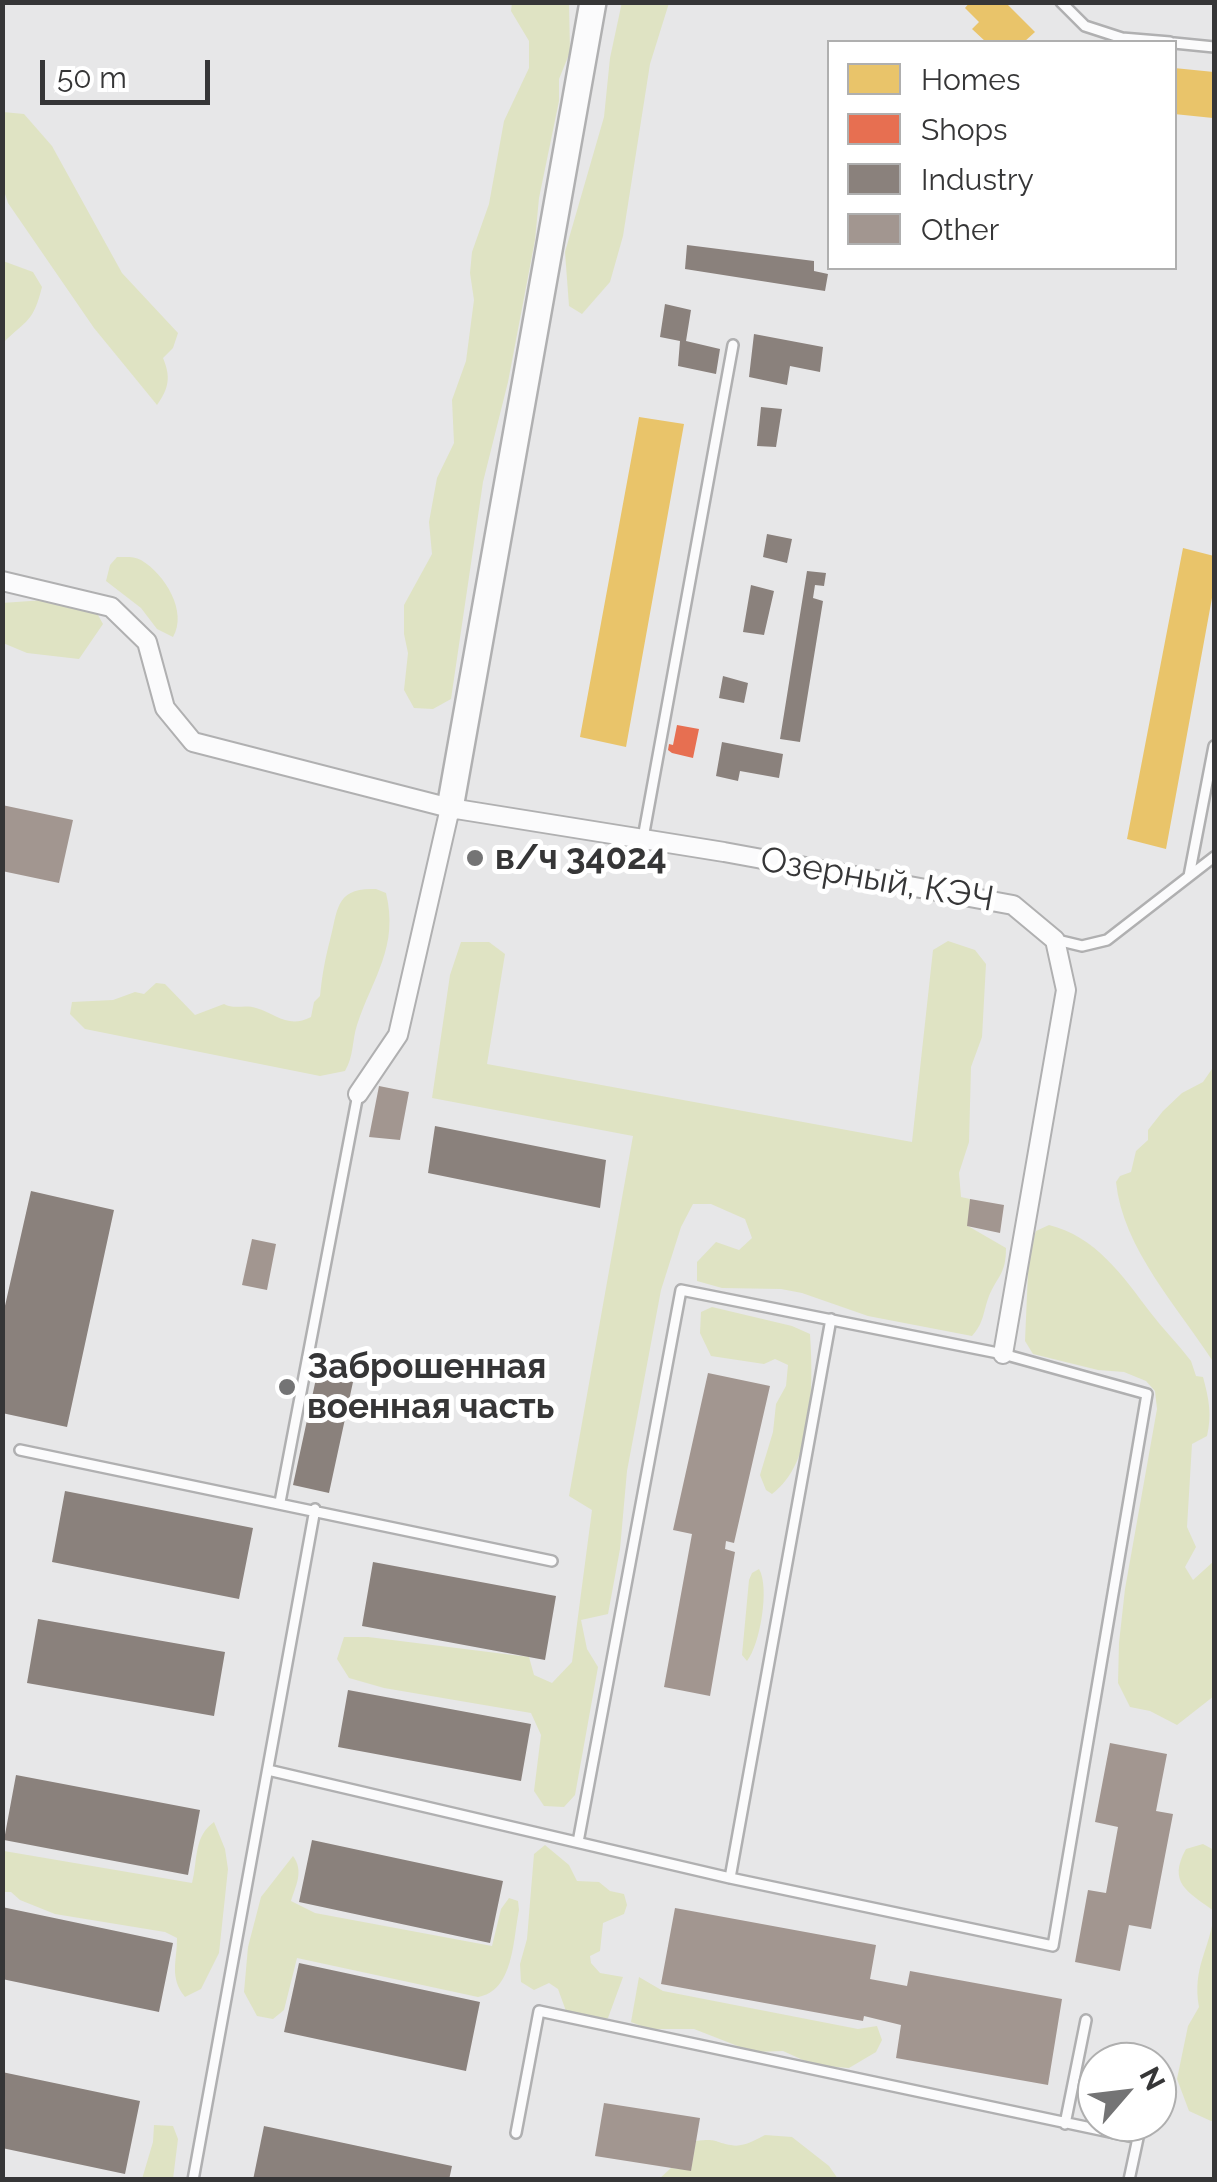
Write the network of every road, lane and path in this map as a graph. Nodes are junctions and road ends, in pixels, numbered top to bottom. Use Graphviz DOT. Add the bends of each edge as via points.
graph roads {
  1 [pos="593,2"];
  2 [pos="1061,2"];
  3 [pos="1142,40"];
  4 [pos="1177,43"];
  5 [pos="1214,47"];
  6 [pos="733,346"];
  7 [pos="2,581"];
  8 [pos="1214,746"];
  9 [pos="450,808"];
  10 [pos="643,838"];
  11 [pos="1214,856"];
  12 [pos="1189,876"];
  13 [pos="1054,940"];
  14 [pos="358,1094"];
  15 [pos="831,1320"];
  16 [pos="1003,1354"];
  17 [pos="20,1450"];
  18 [pos="280,1502"];
  19 [pos="315,1509"];
  20 [pos="552,1561"];
  21 [pos="268,1770"];
  22 [pos="578,1842"];
  23 [pos="730,1878"];
  24 [pos="1086,2020"];
  25 [pos="1065,2124"];
  26 [pos="516,2132"];
  27 [pos="192,2180"];
  28 [pos="1130,2180"];
  1 -- 9 [label="street"];
  2 -- 3 [label="lane" via="1085,26"];
  4 -- 5 [label="lane"];
  6 -- 10 [label="lane"];
  7 -- 9 [label="street, Озерный, КЭЧ" via="112,607 147,642 165,708 193,742"];
  8 -- 12 [label="lane"];
  9 -- 10 [label="street, Озерный, КЭЧ"];
  9 -- 14 [label="street" via="398,1035"];
  10 -- 13 [label="street, Озерный, КЭЧ" via="1013,905"];
  11 -- 12 [label="lane"];
  12 -- 13 [label="lane" via="1107,940 1082,946"];
  13 -- 16 [label="street" via="1066,990"];
  14 -- 18 [label="lane"];
  15 -- 16 [label="lane"];
  15 -- 22 [label="lane" via="682,1290"];
  15 -- 23 [label="lane"];
  16 -- 23 [label="lane" via="1147,1394 1052,1946"];
  17 -- 18 [label="lane"];
  18 -- 19 [label="lane"];
  19 -- 20 [label="lane"];
  19 -- 21 [label="lane"];
  21 -- 22 [label="lane"];
  21 -- 27 [label="lane"];
  22 -- 23 [label="lane"];
  24 -- 25 [label="lane"];
  25 -- 26 [label="lane" via="539,2011"];
  25 -- 28 [label="lane" via="1138,2138"];
}
